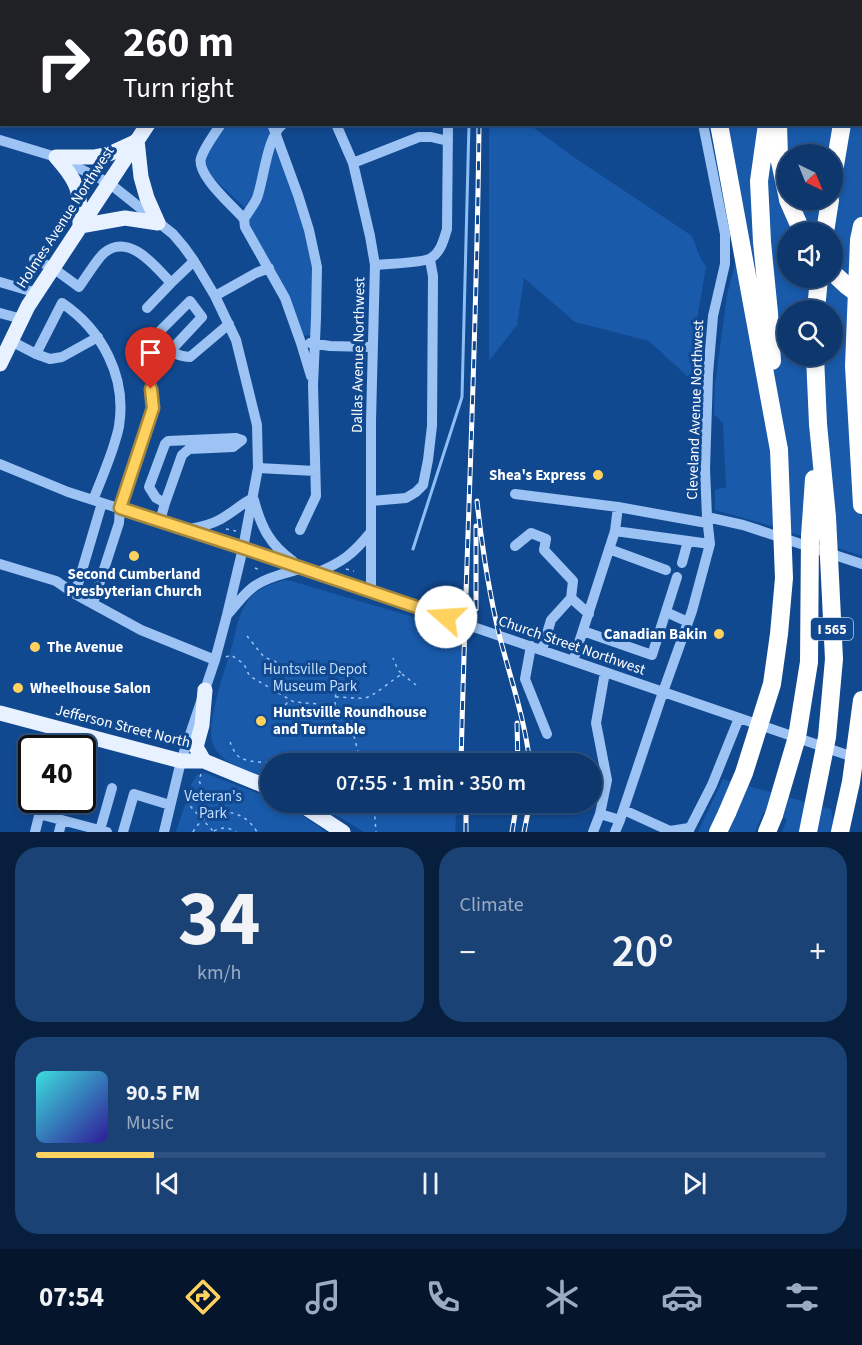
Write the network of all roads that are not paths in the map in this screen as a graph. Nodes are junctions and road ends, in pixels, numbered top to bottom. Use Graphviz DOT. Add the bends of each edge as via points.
graph roads {
  1 [pos="147,126"];
  2 [pos="220,126"];
  3 [pos="337,126"];
  4 [pos="448,126"];
  5 [pos="703,126"];
  6 [pos="719,126"];
  7 [pos="767,126"];
  8 [pos="778,126"];
  9 [pos="842,126"];
  10 [pos="277,127"];
  11 [pos="0,140"];
  12 [pos="138,140"];
  13 [pos="448,141"];
  14 [pos="779,144"];
  15 [pos="839,144"];
  16 [pos="56,157"];
  17 [pos="353,163"];
  18 [pos="109,183"];
  19 [pos="244,219"];
  20 [pos="158,223"];
  21 [pos="80,226"];
  22 [pos="862,226"];
  23 [pos="34,259"];
  24 [pos="430,260"];
  25 [pos="194,261"];
  26 [pos="375,265"];
  27 [pos="53,268"];
  28 [pos="269,268"];
  29 [pos="0,282"];
  30 [pos="843,282"];
  31 [pos="171,283"];
  32 [pos="37,292"];
  33 [pos="215,296"];
  34 [pos="862,297"];
  35 [pos="147,308"];
  36 [pos="0,313"];
  37 [pos="22,319"];
  38 [pos="229,324"];
  39 [pos="98,337"];
  40 [pos="151,340"];
  41 [pos="11,341"];
  42 [pos="301,343"];
  43 [pos="315,344"];
  44 [pos="372,347"];
  45 [pos="171,352"];
  46 [pos="36,354"];
  47 [pos="0,362"];
  48 [pos="815,366"];
  49 [pos="314,385"];
  50 [pos="818,424"];
  51 [pos="182,440"];
  52 [pos="242,440"];
  53 [pos="257,440"];
  54 [pos="779,450"];
  55 [pos="182,455"];
  56 [pos="0,464"];
  57 [pos="258,468"];
  58 [pos="315,471"];
  59 [pos="515,494"];
  60 [pos="253,498"];
  61 [pos="98,501"];
  62 [pos="371,501"];
  63 [pos="165,503"];
  64 [pos="862,505"];
  65 [pos="618,507"];
  66 [pos="120,508"];
  67 [pos="707,520"];
  68 [pos="160,521"];
  69 [pos="187,530"];
  70 [pos="300,530"];
  71 [pos="615,531"];
  72 [pos="371,532"];
  73 [pos="688,541"];
  74 [pos="710,544"];
  75 [pos="515,546"];
  76 [pos="243,548"];
  77 [pos="609,549"];
  78 [pos="682,563"];
  79 [pos="0,564"];
  80 [pos="862,564"];
  81 [pos="303,568"];
  82 [pos="666,570"];
  83 [pos="316,573"];
  84 [pos="677,577"];
  85 [pos="371,592"];
  86 [pos="75,594"];
  87 [pos="571,598"];
  88 [pos="93,603"];
  89 [pos="666,612"];
  90 [pos="589,614"];
  91 [pos="227,615"];
  92 [pos="688,622"];
  93 [pos="583,631"];
  94 [pos="536,648"];
  95 [pos="215,660"];
  96 [pos="573,661"];
  97 [pos="605,672"];
  98 [pos="205,690"];
  99 [pos="663,692"];
  100 [pos="862,700"];
  101 [pos="0,713"];
  102 [pos="739,718"];
  103 [pos="62,730"];
  104 [pos="547,734"];
  105 [pos="61,735"];
  106 [pos="862,760"];
  107 [pos="181,761"];
  108 [pos="203,768"];
  109 [pos="260,785"];
  110 [pos="112,788"];
  111 [pos="170,806"];
  112 [pos="314,813"];
  113 [pos="39,814"];
  114 [pos="600,814"];
  115 [pos="622,815"];
  116 [pos="62,820"];
  117 [pos="771,824"];
  118 [pos="84,829"];
  119 [pos="688,830"];
  120 [pos="104,831"];
  121 [pos="35,832"];
  122 [pos="58,832"];
  123 [pos="123,832"];
  124 [pos="164,832"];
  125 [pos="343,832"];
  126 [pos="593,832"];
  127 [pos="615,832"];
  128 [pos="718,832"];
  129 [pos="808,832"];
  130 [pos="840,832"];
  1 -- 12 [label="main road, Holmes Avenue Northwest"];
  2 -- 19 [label="street" via="201,159 201,168"];
  3 -- 17 [label="street, Dallas Avenue Northwest"];
  4 -- 13 [label="street"];
  5 -- 67 [label="street, Cleveland Avenue Northwest" via="725,234 725,264 713,316 708,374"];
  6 -- 54 [label="highway"];
  7 -- 54 [label="highway" via="759,181"];
  8 -- 14 [label="highway"];
  9 -- 15 [label="highway"];
  10 -- 19 [label="street" via="257,198"];
  10 -- 43 [label="street" via="317,267"];
  11 -- 16 [label="street"];
  12 -- 16 [label="main road" via="94,158"];
  12 -- 18 [label="main road, Holmes Avenue Northwest"];
  12 -- 20 [label="main road" via="141,177"];
  13 -- 17 [label="street" via="419,137"];
  13 -- 24 [label="street" via="447,229 437,254"];
  16 -- 18 [label="street"];
  16 -- 21 [label="main road" via="79,191"];
  17 -- 26 [label="street, Dallas Avenue Northwest"];
  18 -- 20 [label="street"];
  18 -- 21 [label="main road, Holmes Avenue Northwest"];
  19 -- 28 [label="street"];
  20 -- 21 [label="main road" via="124,218"];
  20 -- 25 [label="street" via="173,234"];
  21 -- 27 [label="main road, Holmes Avenue Northwest"];
  22 -- 64 [label="highway, bridge" via="854,366"];
  23 -- 27 [label="street"];
  24 -- 26 [label="street"];
  24 -- 62 [label="street" via="432,426 423,485 406,498"];
  25 -- 31 [label="street"];
  25 -- 33 [label="street"];
  26 -- 44 [label="street, Dallas Avenue Northwest"];
  27 -- 31 [label="street" via="79,288 104,253 114,247 125,247 149,259"];
  27 -- 32 [label="main road, Holmes Avenue Northwest"];
  28 -- 33 [label="street"];
  28 -- 42 [label="street"];
  29 -- 32 [label="street"];
  30 -- 34 [label="highway"];
  31 -- 35 [label="street"];
  32 -- 37 [label="main road, Holmes Avenue Northwest"];
  33 -- 38 [label="street"];
  36 -- 37 [label="street"];
  37 -- 41 [label="main road, Holmes Avenue Northwest"];
  38 -- 45 [label="street" via="190,357"];
  38 -- 53 [label="street" via="239,350"];
  39 -- 46 [label="street" via="62,357 50,359"];
  39 -- 46 [label="street" via="62,303"];
  39 -- 61 [label="street" via="112,366 121,400 119,427"];
  40 -- 45 [label="street"];
  40 -- 45 [label="street" via="190,301 202,317"];
  40 -- 66 [label="street" via="153,408"];
  41 -- 46 [label="street"];
  41 -- 47 [label="main road, Holmes Avenue Northwest"];
  42 -- 43 [label="street"];
  42 -- 49 [label="street"];
  43 -- 44 [label="street"];
  43 -- 49 [label="street"];
  44 -- 62 [label="street, Dallas Avenue Northwest"];
  48 -- 50 [label="highway, I 565"];
  49 -- 58 [label="street"];
  50 -- 117 [label="highway, bridge" via="810,536 808,662 797,737"];
  50 -- 129 [label="highway, I 565, bridge" via="834,659 827,737"];
  51 -- 52 [label="street"];
  51 -- 55 [label="street"];
  51 -- 63 [label="street" via="165,444 149,487"];
  52 -- 53 [label="street"];
  52 -- 55 [label="street" via="233,447 189,449"];
  53 -- 57 [label="street"];
  54 -- 128 [label="highway, bridge" via="784,578 772,684 744,773"];
  55 -- 63 [label="street"];
  56 -- 61 [label="street, Church Street Northwest"];
  57 -- 58 [label="street"];
  57 -- 60 [label="street"];
  58 -- 70 [label="street" via="316,496"];
  59 -- 65 [label="street"];
  60 -- 69 [label="street" via="216,522"];
  60 -- 76 [label="street"];
  60 -- 81 [label="street" via="259,518 279,552"];
  61 -- 66 [label="street, Church Street Northwest"];
  61 -- 86 [label="street"];
  62 -- 72 [label="street, Dallas Avenue Northwest"];
  63 -- 68 [label="street"];
  65 -- 67 [label="street"];
  65 -- 71 [label="street"];
  66 -- 68 [label="street, Church Street Northwest"];
  66 -- 88 [label="street" via="119,523"];
  67 -- 74 [label="street, Cleveland Avenue Northwest"];
  67 -- 80 [label="street" via="742,525"];
  68 -- 69 [label="street, Church Street Northwest"];
  69 -- 76 [label="street, Church Street Northwest"];
  71 -- 73 [label="street"];
  71 -- 77 [label="street"];
  72 -- 83 [label="street" via="350,556"];
  72 -- 85 [label="street, Dallas Avenue Northwest"];
  73 -- 74 [label="street"];
  73 -- 78 [label="street"];
  74 -- 92 [label="street, Cleveland Avenue Northwest"];
  75 -- 87 [label="street" via="531,533 546,539 544,550 573,581"];
  76 -- 81 [label="street, Church Street Northwest"];
  76 -- 91 [label="street"];
  77 -- 82 [label="street"];
  77 -- 90 [label="street"];
  79 -- 86 [label="street" via="56,581"];
  81 -- 83 [label="street, Church Street Northwest"];
  81 -- 91 [label="street" via="258,584"];
  83 -- 85 [label="street, Church Street Northwest"];
  84 -- 89 [label="street"];
  85 -- 94 [label="street, Church Street Northwest"];
  86 -- 88 [label="street"];
  87 -- 90 [label="street"];
  87 -- 94 [label="street" via="551,620"];
  88 -- 95 [label="street" via="141,630"];
  89 -- 92 [label="street"];
  89 -- 93 [label="street" via="652,655"];
  90 -- 93 [label="street"];
  91 -- 95 [label="street"];
  92 -- 99 [label="street, Cleveland Avenue Northwest"];
  93 -- 96 [label="street"];
  94 -- 96 [label="street, Church Street Northwest"];
  94 -- 104 [label="street" via="525,679"];
  95 -- 98 [label="street"];
  96 -- 97 [label="street, Church Street Northwest"];
  97 -- 99 [label="street, Church Street Northwest"];
  97 -- 114 [label="street" via="596,723 607,780"];
  98 -- 107 [label="street"];
  98 -- 108 [label="main road" via="196,747"];
  99 -- 102 [label="street, Church Street Northwest"];
  99 -- 115 [label="street, Cleveland Avenue Northwest"];
  100 -- 130 [label="highway, bridge"];
  101 -- 103 [label="main road, Jefferson Street North"];
  102 -- 106 [label="street, Church Street Northwest"];
  102 -- 119 [label="street" via="712,785"];
  103 -- 105 [label="street"];
  103 -- 107 [label="main road, Jefferson Street North"];
  107 -- 108 [label="main road, Jefferson Street North"];
  107 -- 111 [label="street"];
  108 -- 109 [label="main road, Jefferson Street North"];
  110 -- 120 [label="street"];
  111 -- 123 [label="street" via="134,794"];
  111 -- 124 [label="street"];
  112 -- 125 [label="main road"];
  113 -- 116 [label="street"];
  113 -- 121 [label="street"];
  114 -- 115 [label="street"];
  114 -- 126 [label="street"];
  115 -- 119 [label="street" via="670,831"];
  115 -- 127 [label="street, Cleveland Avenue Northwest"];
  116 -- 118 [label="street"];
  116 -- 122 [label="street"];
  118 -- 120 [label="street"];
}
